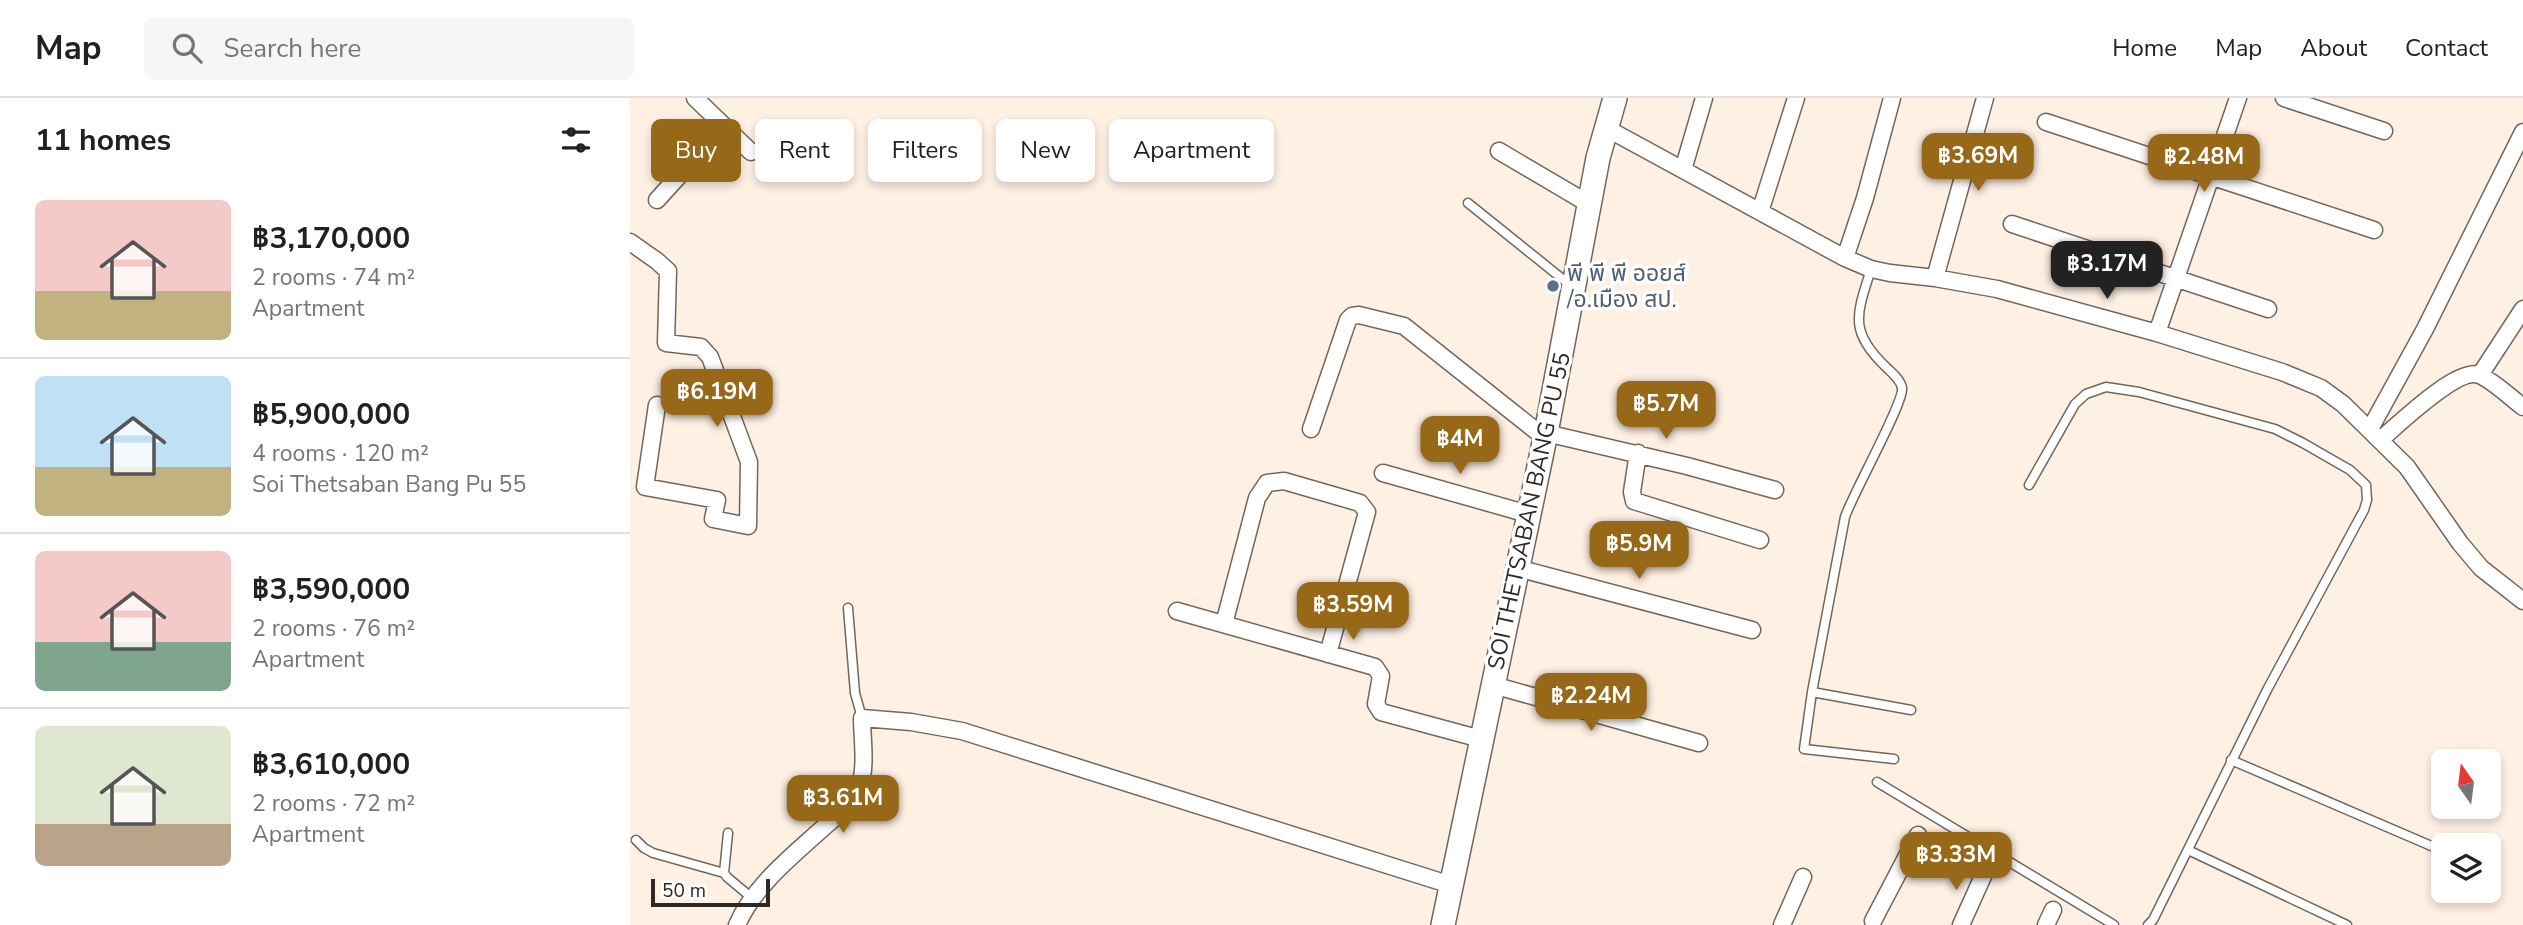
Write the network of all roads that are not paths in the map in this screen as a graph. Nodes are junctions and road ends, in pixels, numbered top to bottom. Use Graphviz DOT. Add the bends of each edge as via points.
graph roads {
  1 [pos="695,98"];
  2 [pos="1615,98"];
  3 [pos="1704,98"];
  4 [pos="1796,98"];
  5 [pos="1892,98"];
  6 [pos="1985,98"];
  7 [pos="2238,98"];
  8 [pos="2284,98"];
  9 [pos="717,119"];
  10 [pos="2046,122"];
  11 [pos="1606,128"];
  12 [pos="2384,131"];
  13 [pos="2523,132"];
  14 [pos="741,142"];
  15 [pos="1499,151"];
  16 [pos="751,152"];
  17 [pos="1683,170"];
  18 [pos="2209,177"];
  19 [pos="673,182"];
  20 [pos="657,200"];
  21 [pos="1468,203"];
  22 [pos="1589,204"];
  23 [pos="1760,212"];
  24 [pos="2012,224"];
  25 [pos="2374,230"];
  26 [pos="630,242"];
  27 [pos="1845,258"];
  28 [pos="1871,269"];
  29 [pos="1935,278"];
  30 [pos="2176,278"];
  31 [pos="1575,289"];
  32 [pos="2269,309"];
  33 [pos="2523,309"];
  34 [pos="2157,333"];
  35 [pos="2480,375"];
  36 [pos="657,405"];
  37 [pos="2523,407"];
  38 [pos="1311,429"];
  39 [pos="2375,434"];
  40 [pos="1545,435"];
  41 [pos="1638,453"];
  42 [pos="1383,473"];
  43 [pos="2029,485"];
  44 [pos="1775,490"];
  45 [pos="1528,514"];
  46 [pos="1760,540"];
  47 [pos="1517,568"];
  48 [pos="2523,601"];
  49 [pos="848,608"];
  50 [pos="1177,611"];
  51 [pos="1224,624"];
  52 [pos="1752,629"];
  53 [pos="1328,654"];
  54 [pos="1493,685"];
  55 [pos="1812,692"];
  56 [pos="1911,710"];
  57 [pos="862,718"];
  58 [pos="1481,739"];
  59 [pos="1699,743"];
  60 [pos="1894,759"];
  61 [pos="2231,760"];
  62 [pos="1877,782"];
  63 [pos="728,833"];
  64 [pos="1918,835"];
  65 [pos="636,839"];
  66 [pos="2431,846"];
  67 [pos="2188,850"];
  68 [pos="724,873"];
  69 [pos="1984,874"];
  70 [pos="1803,877"];
  71 [pos="1451,885"];
  72 [pos="752,898"];
  73 [pos="1875,924"];
  74 [pos="737,925"];
  75 [pos="1443,925"];
  76 [pos="1782,925"];
  77 [pos="1961,925"];
  78 [pos="2114,925"];
  79 [pos="2148,925"];
  80 [pos="2347,925"];
  1 -- 9 [label="street"];
  2 -- 11 [label="street, SOI THETSABAN BANG PU 55"];
  3 -- 17 [label="street"];
  4 -- 23 [label="street"];
  5 -- 27 [label="street"];
  6 -- 29 [label="street"];
  7 -- 18 [label="street"];
  8 -- 12 [label="street"];
  10 -- 18 [label="street"];
  11 -- 17 [label="street"];
  11 -- 22 [label="street, SOI THETSABAN BANG PU 55"];
  13 -- 39 [label="street"];
  14 -- 16 [label="street"];
  15 -- 22 [label="street"];
  17 -- 23 [label="street"];
  18 -- 25 [label="street"];
  18 -- 30 [label="street"];
  19 -- 20 [label="street"];
  21 -- 31 [label="lane"];
  22 -- 31 [label="street, SOI THETSABAN BANG PU 55"];
  23 -- 27 [label="street"];
  24 -- 30 [label="street"];
  26 -- 36 [label="street" via="668,271 666,343 701,348 710,357 749,462 748,526 713,519 717,500 645,486"];
  27 -- 28 [label="street"];
  28 -- 29 [label="street"];
  28 -- 55 [label="lane" via="1858,312 1862,338 1903,391 1845,517"];
  29 -- 34 [label="street" via="1997,289"];
  30 -- 32 [label="street"];
  30 -- 34 [label="street"];
  31 -- 40 [label="street, SOI THETSABAN BANG PU 55"];
  33 -- 35 [label="street"];
  34 -- 39 [label="street" via="2321,388"];
  35 -- 37 [label="street"];
  35 -- 39 [label="street" via="2470,374 2444,387"];
  38 -- 40 [label="street" via="1348,320 1359,315 1404,326"];
  39 -- 48 [label="street" via="2407,467 2481,568"];
  40 -- 41 [label="street"];
  40 -- 45 [label="street, SOI THETSABAN BANG PU 55"];
  41 -- 44 [label="street"];
  41 -- 46 [label="street" via="1634,500"];
  42 -- 45 [label="street"];
  43 -- 61 [label="lane" via="2075,404 2106,387 2275,429 2350,470 2366,485 2364,510"];
  45 -- 47 [label="street, SOI THETSABAN BANG PU 55"];
  47 -- 52 [label="street"];
  47 -- 54 [label="street, SOI THETSABAN BANG PU 55"];
  49 -- 57 [label="lane"];
  50 -- 51 [label="street"];
  51 -- 53 [label="street"];
  51 -- 53 [label="street" via="1262,489 1267,483 1284,481 1310,488 1360,503 1367,512"];
  53 -- 58 [label="street" via="1375,667 1381,676 1376,704 1381,712"];
  54 -- 58 [label="street, SOI THETSABAN BANG PU 55"];
  54 -- 59 [label="street"];
  55 -- 56 [label="lane"];
  55 -- 60 [label="lane" via="1804,749"];
  57 -- 71 [label="street" via="962,731"];
  57 -- 72 [label="street" via="862,766 854,800"];
  58 -- 71 [label="street, SOI THETSABAN BANG PU 55"];
  61 -- 66 [label="lane"];
  61 -- 67 [label="lane"];
  62 -- 78 [label="lane"];
  63 -- 68 [label="lane"];
  64 -- 73 [label="street"];
  65 -- 68 [label="lane" via="653,853"];
  67 -- 79 [label="lane"];
  67 -- 80 [label="lane"];
  68 -- 72 [label="lane"];
  69 -- 77 [label="street"];
  70 -- 76 [label="street"];
  71 -- 75 [label="street, SOI THETSABAN BANG PU 55"];
  72 -- 74 [label="street"];
}
